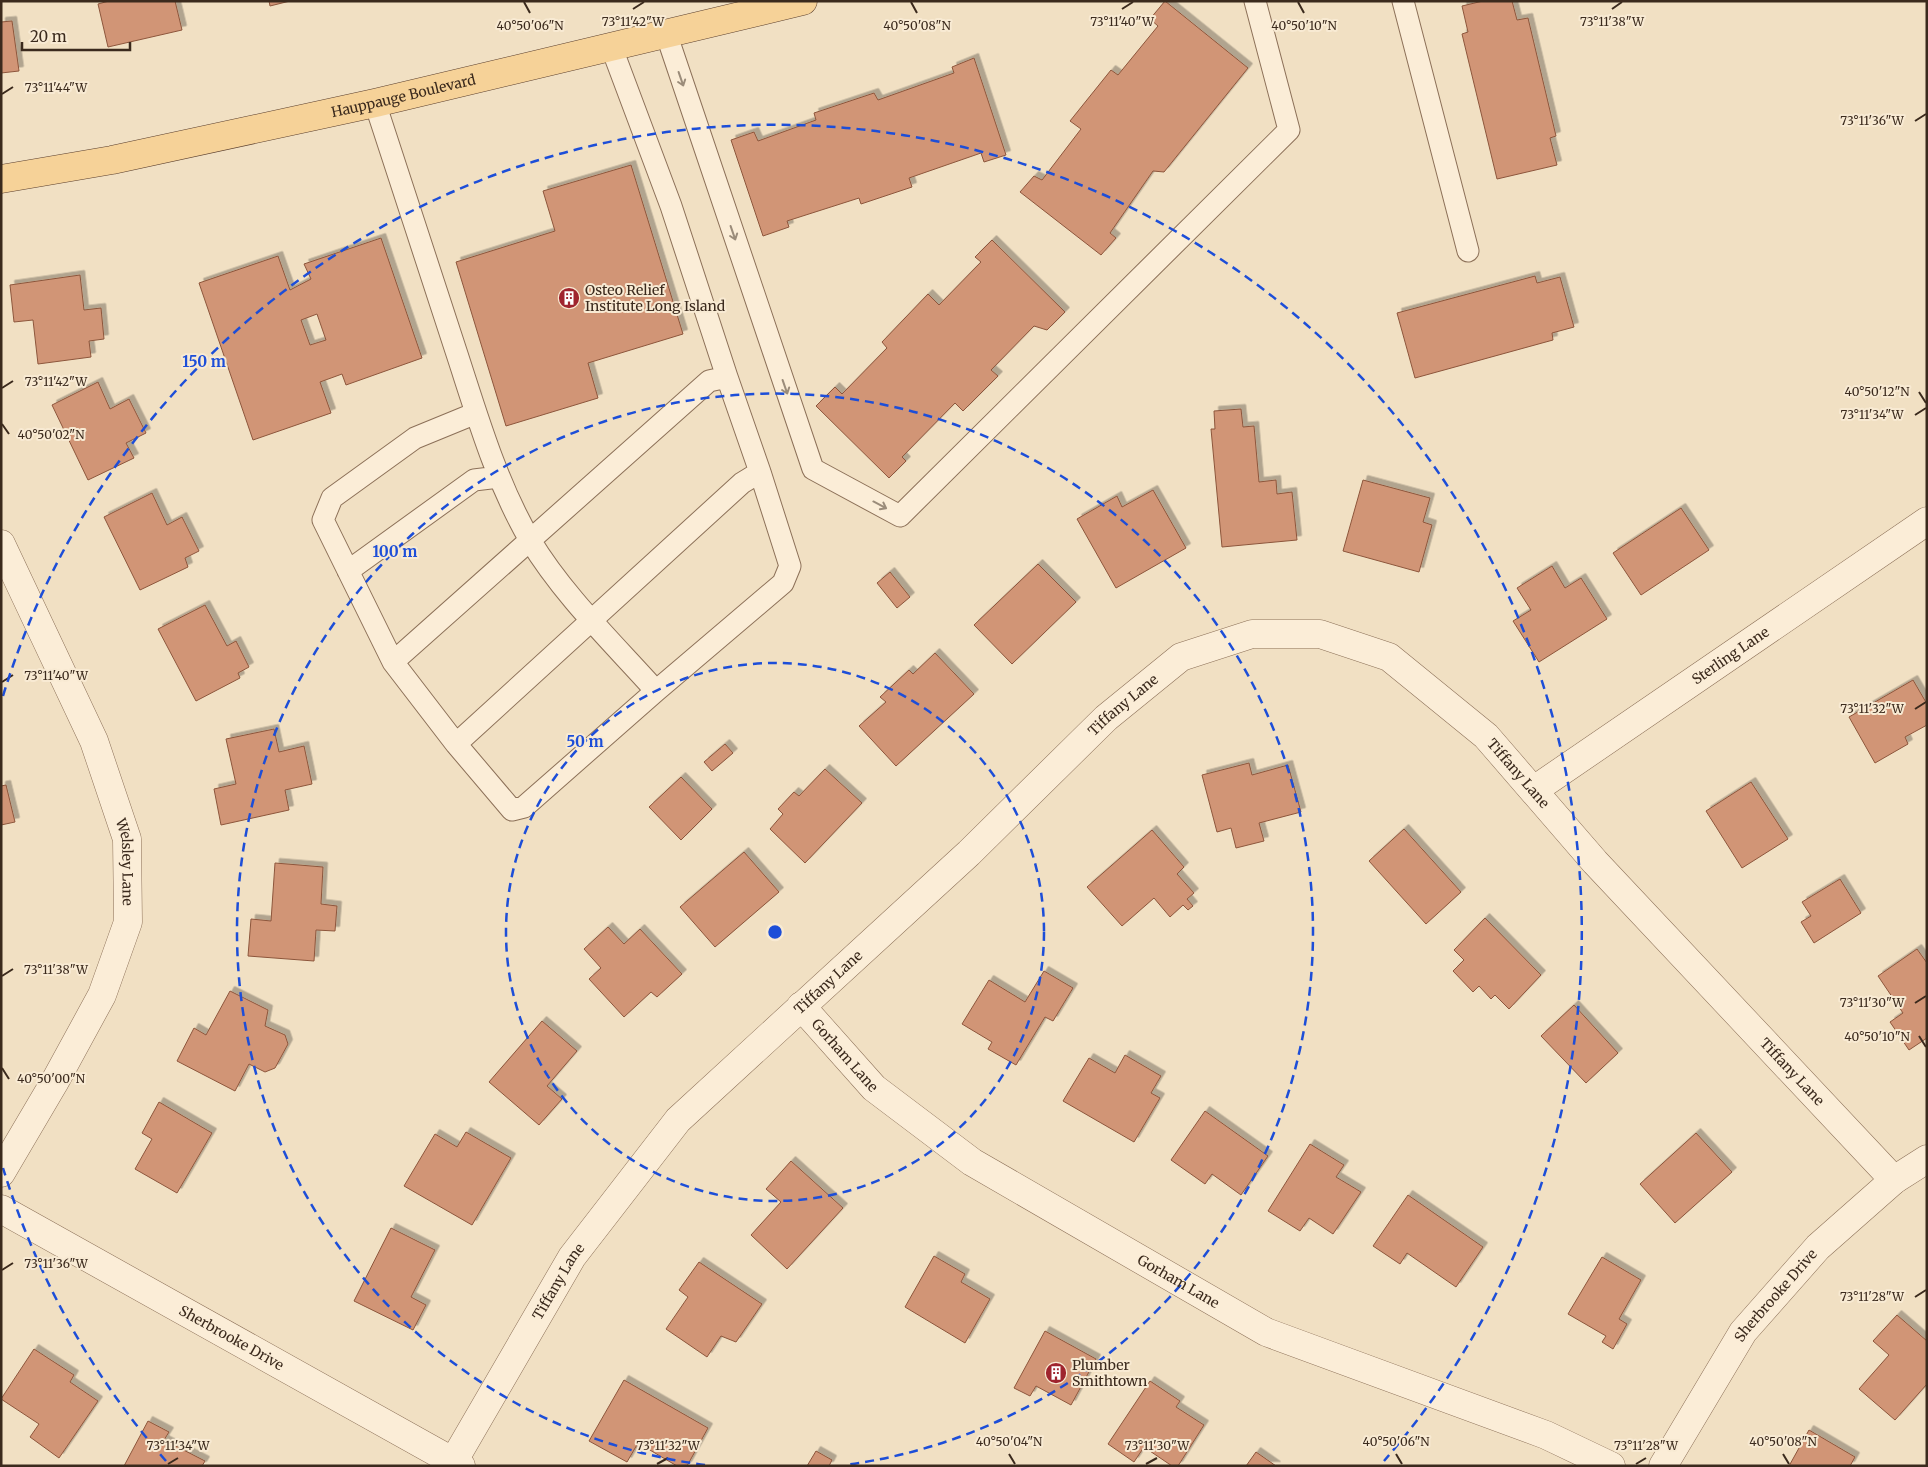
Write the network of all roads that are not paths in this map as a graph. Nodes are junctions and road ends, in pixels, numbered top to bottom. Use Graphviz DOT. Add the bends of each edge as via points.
graph roads {
  1 [pos="803,1"];
  2 [pos="1254,1"];
  3 [pos="1403,1"];
  4 [pos="757,6"];
  5 [pos="666,33"];
  6 [pos="611,46"];
  7 [pos="375,103"];
  8 [pos="1,180"];
  9 [pos="1468,251"];
  10 [pos="727,377"];
  11 [pos="476,413"];
  12 [pos="760,472"];
  13 [pos="499,477"];
  14 [pos="1927,521"];
  15 [pos="531,540"];
  16 [pos="1,544"];
  17 [pos="348,571"];
  18 [pos="592,620"];
  19 [pos="394,662"];
  20 [pos="656,691"];
  21 [pos="456,744"];
  22 [pos="1534,790"];
  23 [pos="802,1006"];
  24 [pos="1927,1159"];
  25 [pos="1,1173"];
  26 [pos="1894,1180"];
  27 [pos="1,1209"];
  28 [pos="457,1464"];
  29 [pos="1611,1466"];
  30 [pos="1663,1466"];
  1 -- 4 [label="main road, Hauppauge Boulevard"];
  5 -- 2 [label="lane, one-way" via="813,469 900,516 1289,130"];
  3 -- 9 [label="lane"];
  4 -- 5 [label="main road, Hauppauge Boulevard"];
  5 -- 6 [label="main road, Hauppauge Boulevard"];
  6 -- 7 [label="main road, Hauppauge Boulevard"];
  6 -- 10 [label="lane" via="671,206"];
  7 -- 8 [label="main road, Hauppauge Boulevard" via="112,160"];
  7 -- 11 [label="lane"];
  10 -- 12 [label="lane"];
  10 -- 15 [label="lane" via="709,381"];
  11 -- 13 [label="lane"];
  11 -- 17 [label="lane" via="415,438 332,498 323,520"];
  12 -- 18 [label="lane" via="742,483"];
  12 -- 20 [label="lane" via="790,566 783,583"];
  13 -- 15 [label="lane"];
  13 -- 17 [label="lane" via="474,480"];
  14 -- 22 [label="street, Sterling Lane"];
  15 -- 18 [label="lane" via="558,580"];
  15 -- 19 [label="lane"];
  16 -- 25 [label="street, Welsley Lane" via="97,750 127,839 128,922 102,995"];
  17 -- 19 [label="lane"];
  18 -- 20 [label="lane"];
  18 -- 21 [label="lane"];
  19 -- 21 [label="lane"];
  20 -- 21 [label="lane" via="524,807 512,810"];
  22 -- 23 [label="street, Tiffany Lane" via="1486,736 1389,657 1320,634 1252,634 1181,657 1114,712 969,853"];
  22 -- 26 [label="street, Tiffany Lane" via="1595,862"];
  23 -- 28 [label="street, Tiffany Lane" via="678,1120 572,1257"];
  23 -- 29 [label="street, Gorham Lane" via="874,1088 972,1162 1266,1332 1546,1435"];
  24 -- 26 [label="street, Sherbrooke Drive"];
  26 -- 30 [label="street, Sherbrooke Drive" via="1818,1247 1744,1332"];
  27 -- 28 [label="street, Sherbrooke Drive"];
}
